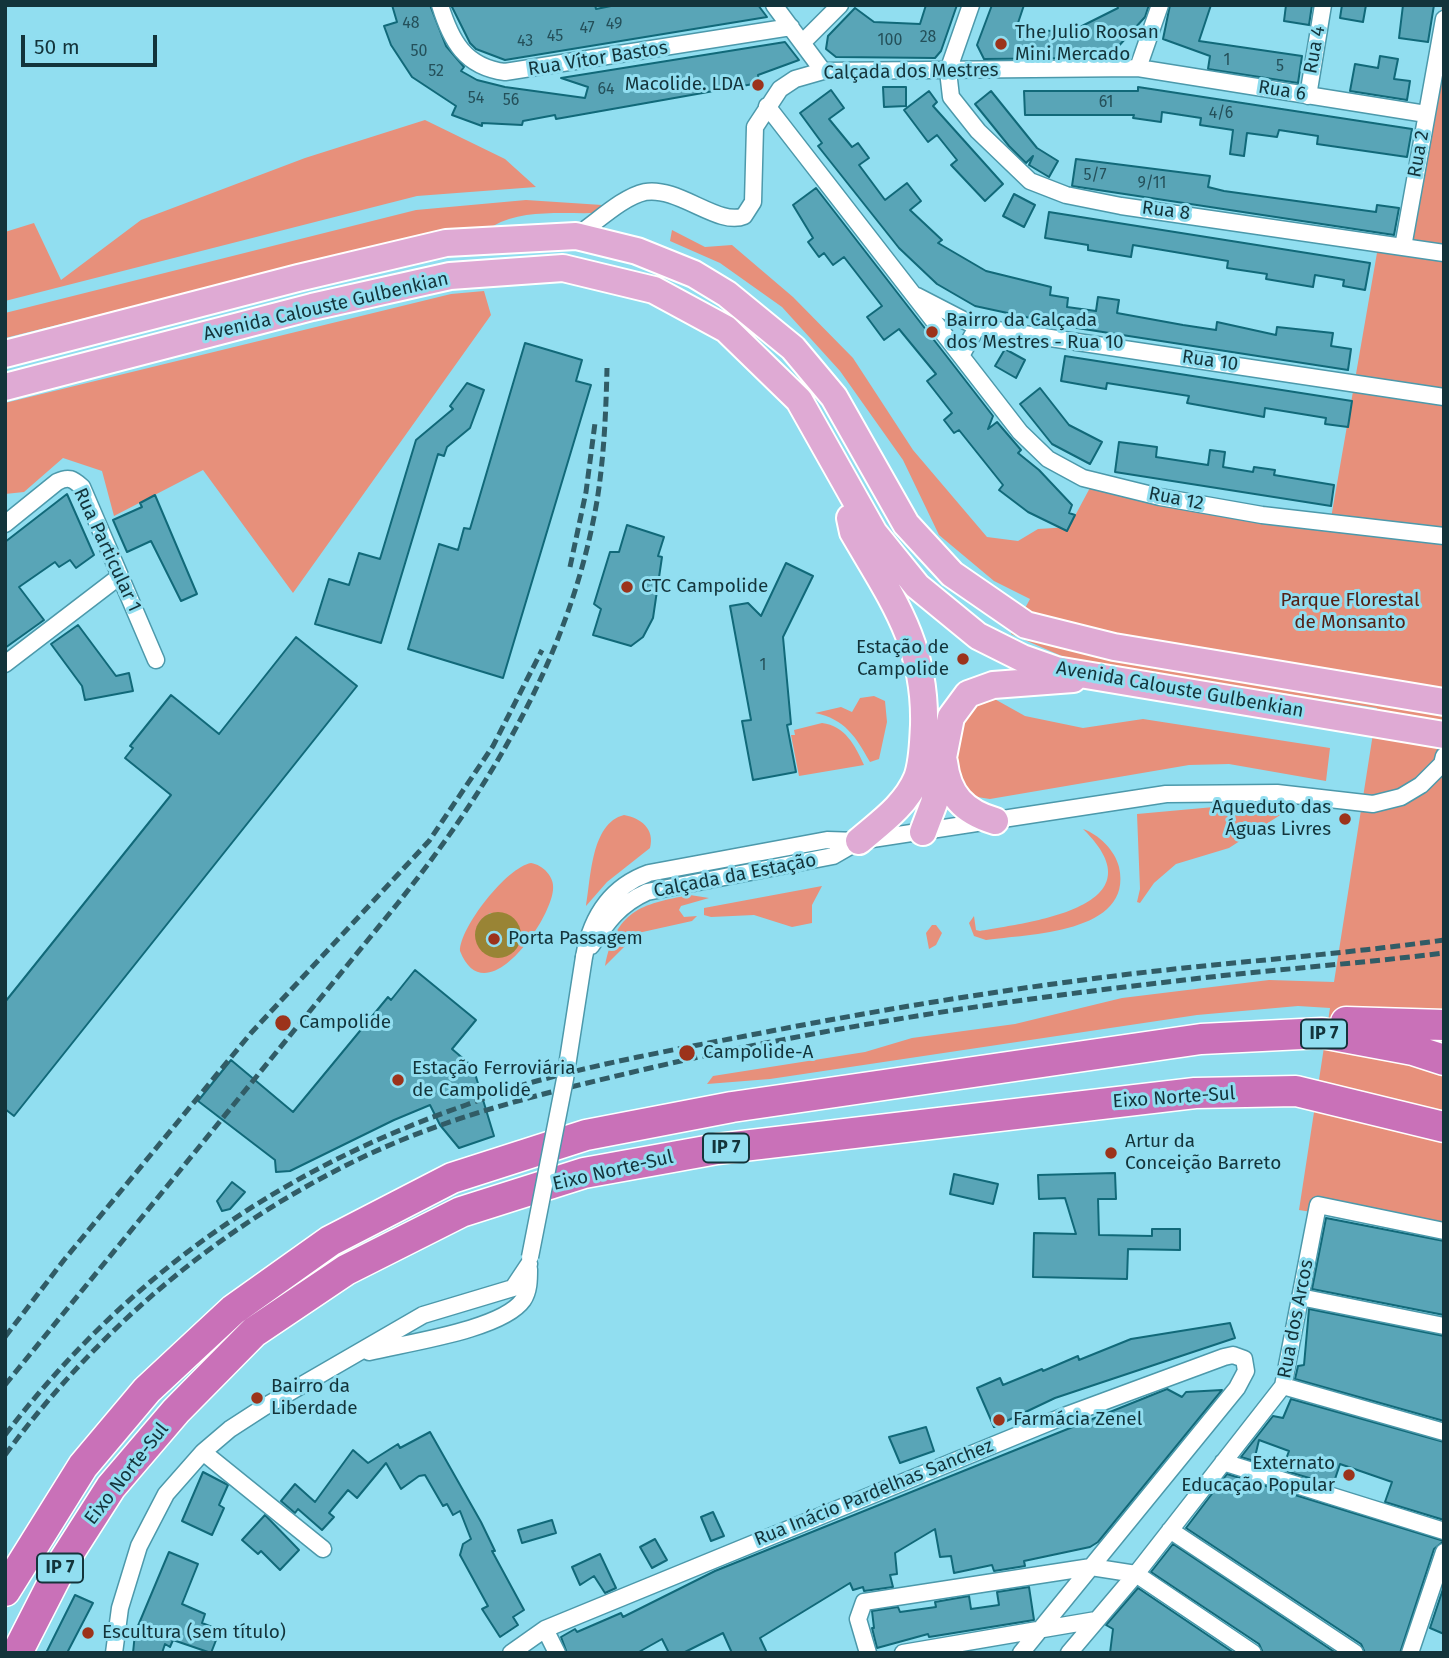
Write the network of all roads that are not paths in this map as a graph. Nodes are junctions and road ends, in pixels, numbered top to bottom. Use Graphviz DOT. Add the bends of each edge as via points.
graph roads {
  1 [pos="440,5"];
  2 [pos="774,5"];
  3 [pos="839,5"];
  4 [pos="971,5"];
  5 [pos="1160,5"];
  6 [pos="1323,5"];
  7 [pos="1444,19"];
  8 [pos="791,27"];
  9 [pos="803,42"];
  10 [pos="1138,68"];
  11 [pos="823,71"];
  12 [pos="948,71"];
  13 [pos="1307,96"];
  14 [pos="767,106"];
  15 [pos="1426,114"];
  16 [pos="576,236"];
  17 [pos="1403,247"];
  18 [pos="1444,253"];
  19 [pos="911,292"];
  20 [pos="977,327"];
  21 [pos="5,354"];
  22 [pos="961,356"];
  23 [pos="5,387"];
  24 [pos="1444,397"];
  25 [pos="836,466"];
  26 [pos="5,524"];
  27 [pos="1444,536"];
  28 [pos="120,576"];
  29 [pos="156,660"];
  30 [pos="5,664"];
  31 [pos="1094,677"];
  32 [pos="1444,702"];
  33 [pos="1444,734"];
  34 [pos="943,750"];
  35 [pos="1444,756"];
  36 [pos="916,779"];
  37 [pos="995,821"];
  38 [pos="923,832"];
  39 [pos="859,841"];
  40 [pos="1444,1025"];
  41 [pos="1201,1039"];
  42 [pos="1444,1060"];
  43 [pos="1444,1127"];
  44 [pos="1444,1231"];
  45 [pos="529,1260"];
  46 [pos="1300,1297"];
  47 [pos="1444,1326"];
  48 [pos="353,1355"];
  49 [pos="1244,1359"];
  50 [pos="1283,1386"];
  51 [pos="1444,1432"];
  52 [pos="203,1452"];
  53 [pos="1223,1462"];
  54 [pos="1170,1530"];
  55 [pos="1444,1531"];
  56 [pos="323,1549"];
  57 [pos="1444,1552"];
  58 [pos="1091,1567"];
  59 [pos="1136,1574"];
  60 [pos="5,1591"];
  61 [pos="1096,1619"];
  62 [pos="1041,1628"];
  63 [pos="545,1629"];
  64 [pos="17,1653"];
  65 [pos="114,1653"];
  66 [pos="512,1653"];
  67 [pos="557,1653"];
  68 [pos="868,1653"];
  69 [pos="903,1653"];
  70 [pos="1021,1653"];
  71 [pos="1069,1653"];
  72 [pos="1253,1653"];
  73 [pos="1355,1653"];
  74 [pos="1410,1653"];
  1 -- 8 [label="street, Rua Vítor Bastos" via="450,35 463,54 483,67 505,72"];
  2 -- 8 [label="street"];
  3 -- 9 [label="street"];
  4 -- 12 [label="street"];
  5 -- 10 [label="street"];
  6 -- 13 [label="street, Rua 4"];
  7 -- 15 [label="street, Rua 2"];
  8 -- 9 [label="street"];
  9 -- 11 [label="street"];
  10 -- 12 [label="street, Calçada dos Mestres"];
  10 -- 13 [label="street, Rua 6"];
  11 -- 12 [label="street, Calçada dos Mestres"];
  11 -- 14 [label="street, Calçada dos Mestres" via="789,82"];
  12 -- 17 [label="street, Rua 8" via="951,97 978,131 1030,181 1066,195"];
  13 -- 15 [label="street, Rua 6"];
  14 -- 16 [label="street, Calçada dos Mestres" via="753,131 753,202 744,216 728,218 676,196 649,191"];
  14 -- 19 [label="street, Rua 10"];
  15 -- 17 [label="street, Rua 2"];
  16 -- 21 [label="main road, Avenida Calouste Gulbenkian" via="446,243"];
  16 -- 32 [label="main road, Avenida Calouste Gulbenkian" via="637,251 694,274 727,294 793,348 834,397 906,524 952,574 1026,625 1114,647"];
  17 -- 18 [label="street, Rua 8"];
  19 -- 20 [label="street, Rua 10"];
  19 -- 22 [label="street, Rua 10"];
  20 -- 22 [label="street"];
  20 -- 24 [label="street, Rua 10"];
  22 -- 27 [label="street, Rua 12" via="1033,447 1083,478 1262,515"];
  23 -- 25 [label="main road, Avenida Calouste Gulbenkian" via="450,276 563,268 653,290 726,329 799,400"];
  25 -- 31 [label="main road, Avenida Calouste Gulbenkian" via="894,560 946,612 978,636 1022,658"];
  25 -- 36 [label="main road" via="853,532 902,618 920,662 925,697"];
  26 -- 28 [label="street, Rua Particular 1" via="57,482 73,480 82,487"];
  28 -- 29 [label="street, Rua Particular 1"];
  28 -- 30 [label="street"];
  31 -- 33 [label="main road, Avenida Calouste Gulbenkian"];
  31 -- 34 [label="main road" via="993,685 968,694 951,717"];
  34 -- 37 [label="main road" via="946,777 956,798 966,810"];
  34 -- 38 [label="main road" via="934,803"];
  35 -- 37 [label="street, Calçada da Estação" via="1421,785 1401,797 1373,804 1277,793 1166,794"];
  36 -- 38 [label="main road"];
  36 -- 39 [label="main road" via="895,810"];
  37 -- 38 [label="street, Calçada da Estação"];
  38 -- 39 [label="street, Calçada da Estação"];
  39 -- 45 [label="street, Calçada da Estação, bridge" via="827,839 649,873 632,879 599,912 584,957"];
  40 -- 41 [label="highway" via="1262,1021"];
  41 -- 42 [label="highway, Eixo Norte-Sul / IP 7" via="1322,1033"];
  41 -- 60 [label="highway, Eixo Norte-Sul / IP 7" via="733,1107 586,1135 452,1178 330,1241 233,1310 147,1390 83,1466"];
  43 -- 64 [label="highway, Eixo Norte-Sul / IP 7" via="1296,1091 1195,1093 717,1149 584,1173 461,1212 346,1270 254,1332 176,1411 111,1488 65,1559"];
  44 -- 46 [label="street, Rua dos Arcos" via="1318,1205"];
  45 -- 48 [label="street" via="513,1288 423,1315"];
  45 -- 48 [label="street, Calçada da Estação" via="527,1293 502,1318"];
  46 -- 47 [label="street"];
  46 -- 50 [label="street, Rua dos Arcos"];
  48 -- 52 [label="street" via="229,1429"];
  49 -- 58 [label="street, Rua dos Arcos" via="1246,1371 1237,1388"];
  49 -- 63 [label="street, Rua Inácio Pardelhas Sanchez" via="1224,1357 1067,1415"];
  50 -- 51 [label="street"];
  50 -- 53 [label="street, Rua dos Arcos"];
  52 -- 56 [label="street"];
  52 -- 65 [label="street" via="166,1494 139,1546 120,1608"];
  53 -- 54 [label="street, Rua dos Arcos"];
  53 -- 55 [label="street"];
  54 -- 59 [label="street, Rua dos Arcos"];
  54 -- 73 [label="street"];
  57 -- 74 [label="street"];
  58 -- 59 [label="street"];
  58 -- 62 [label="street, Rua dos Arcos"];
  58 -- 68 [label="street" via="864,1602 858,1619"];
  59 -- 61 [label="street, Rua dos Arcos"];
  59 -- 72 [label="street"];
  61 -- 62 [label="street"];
  61 -- 71 [label="street, Rua dos Arcos"];
  62 -- 69 [label="street"];
  62 -- 70 [label="street, Rua dos Arcos"];
  63 -- 66 [label="street, Rua Inácio Pardelhas Sanchez"];
  63 -- 67 [label="street"];
}
